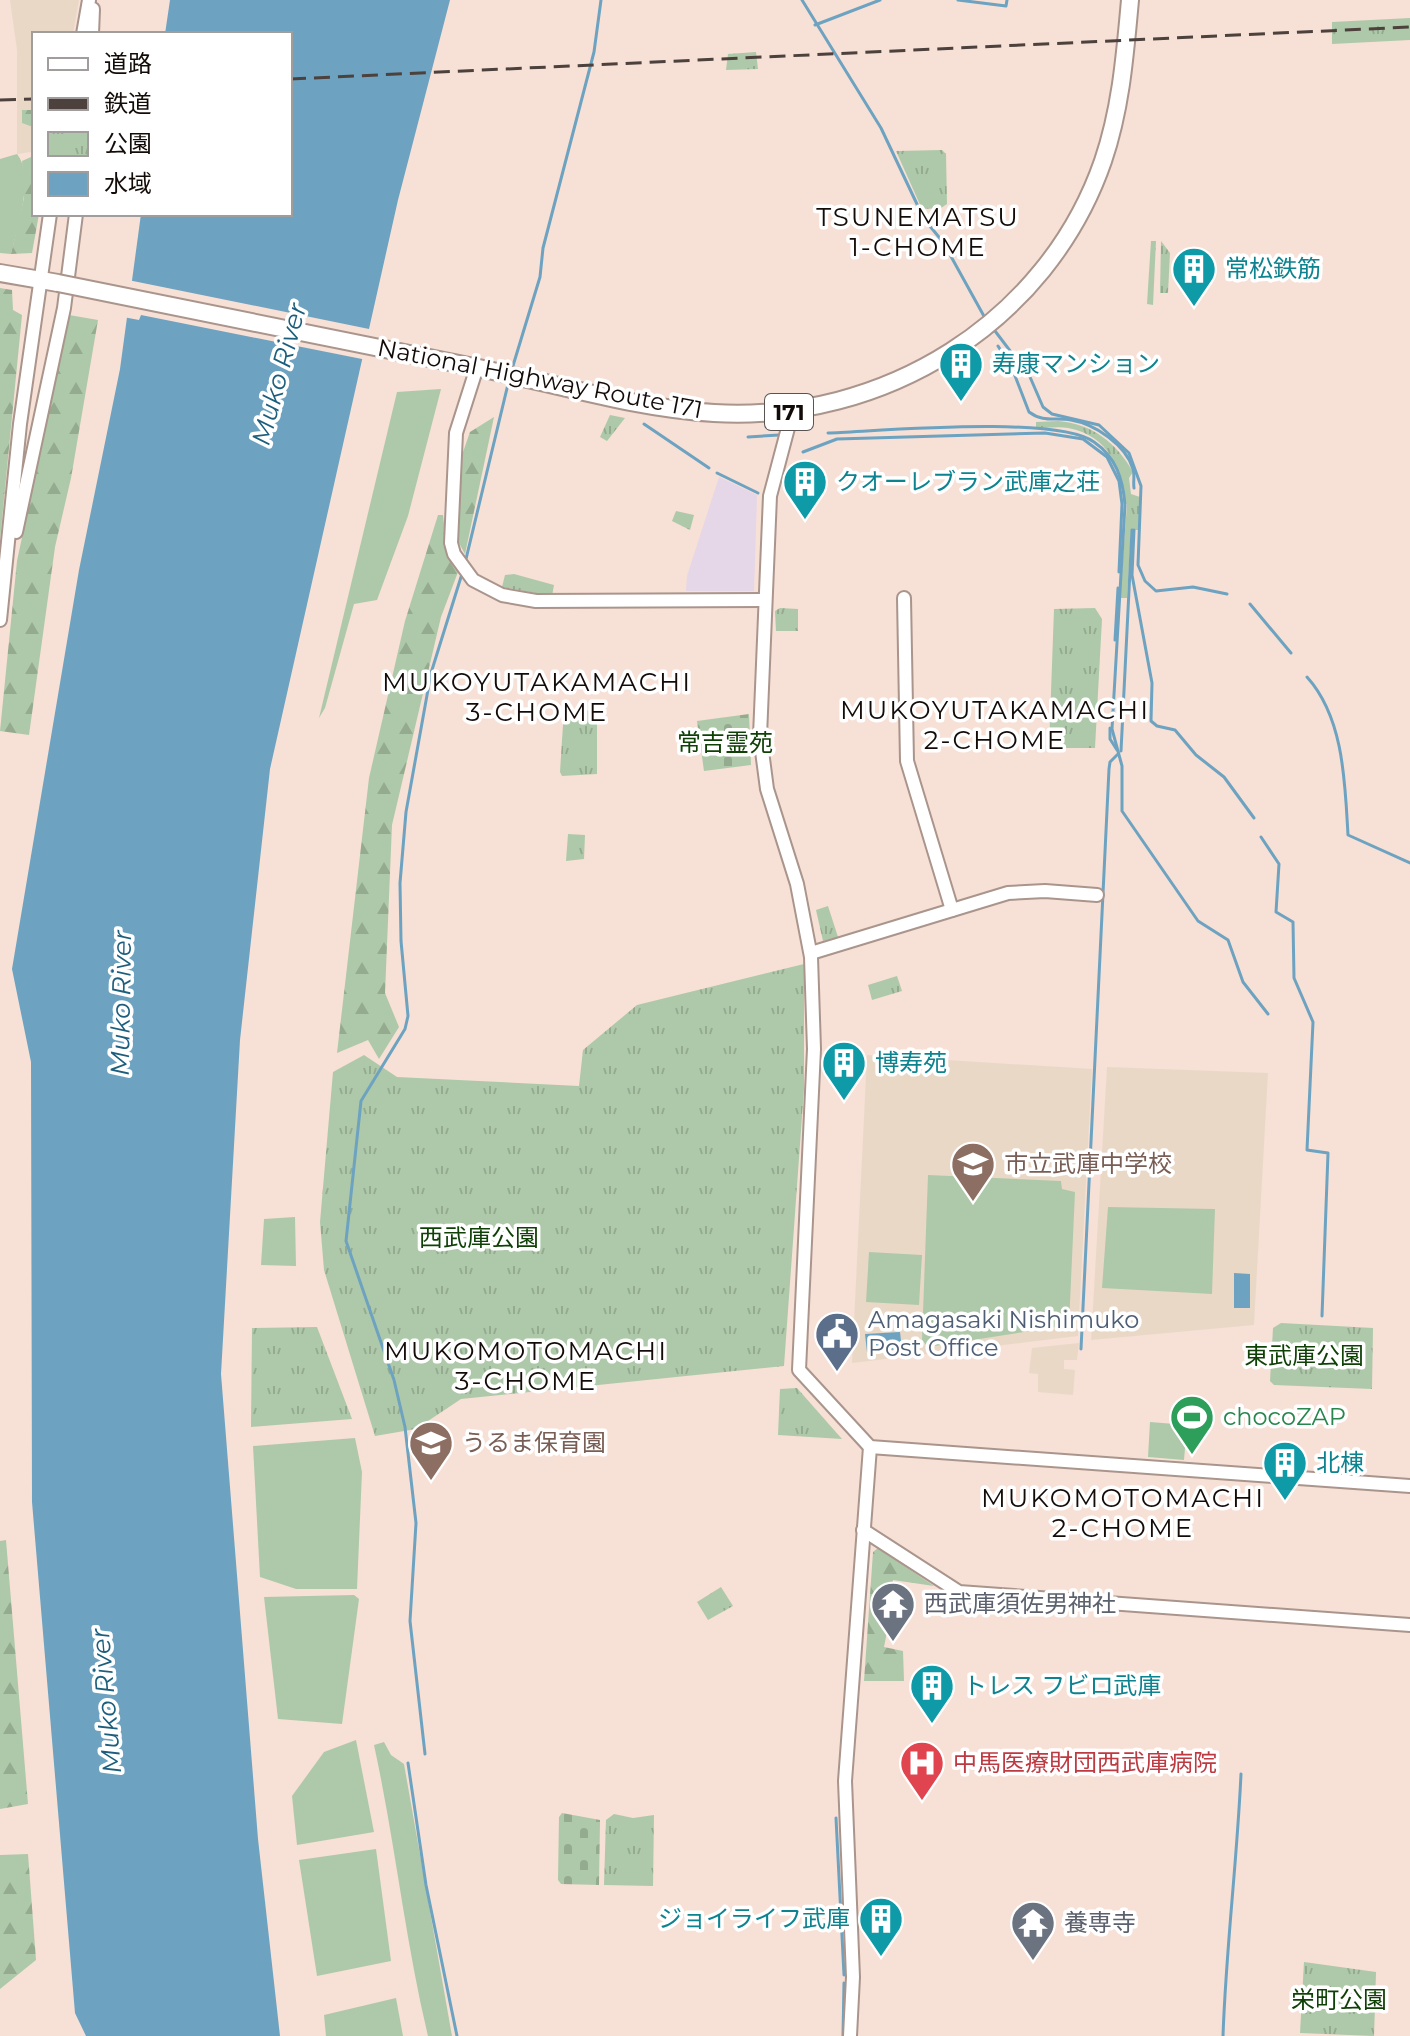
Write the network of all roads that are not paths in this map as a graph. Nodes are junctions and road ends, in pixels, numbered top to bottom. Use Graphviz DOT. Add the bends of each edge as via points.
graph roads {
  1 [pos="91,0"];
  2 [pos="1130,0"];
  3 [pos="83,32"];
  4 [pos="92,32"];
  5 [pos="50,216"];
  6 [pos="76,216"];
  7 [pos="0,273"];
  8 [pos="40,280"];
  9 [pos="470,366"];
  10 [pos="788,428"];
  11 [pos="7,566"];
  12 [pos="904,598"];
  13 [pos="765,600"];
  14 [pos="0,620"];
  15 [pos="1097,895"];
  16 [pos="952,910"];
  17 [pos="811,953"];
  18 [pos="870,1447"];
  19 [pos="1410,1486"];
  20 [pos="863,1530"];
  21 [pos="1410,1625"];
  22 [pos="850,2036"];
  1 -- 3 [label="street"];
  1 -- 4 [label="street"];
  2 -- 9 [label="highway, National Highway Route 171 / 171" via="1123,82 1088,198 1061,245 1010,305 924,369 854,398 787,412 713,413"];
  5 -- 8 [label="street"];
  6 -- 11 [label="street" via="64,308"];
  7 -- 8 [label="highway, National Highway Route 171 / 171"];
  8 -- 9 [label="highway, National Highway Route 171 / 171, bridge"];
  8 -- 11 [label="street"];
  9 -- 13 [label="street" via="456,433 449,532 454,554 473,580 502,595 536,601"];
  10 -- 13 [label="street" via="770,496"];
  11 -- 14 [label="street"];
  12 -- 16 [label="street" via="907,761"];
  13 -- 17 [label="street" via="761,760"];
  15 -- 16 [label="street" via="1008,893"];
  16 -- 17 [label="street"];
  17 -- 18 [label="street" via="814,1049 799,1370"];
  18 -- 19 [label="street"];
  18 -- 20 [label="street"];
  20 -- 21 [label="street" via="959,1592"];
  20 -- 22 [label="street" via="845,1781 853,1977"];
}
